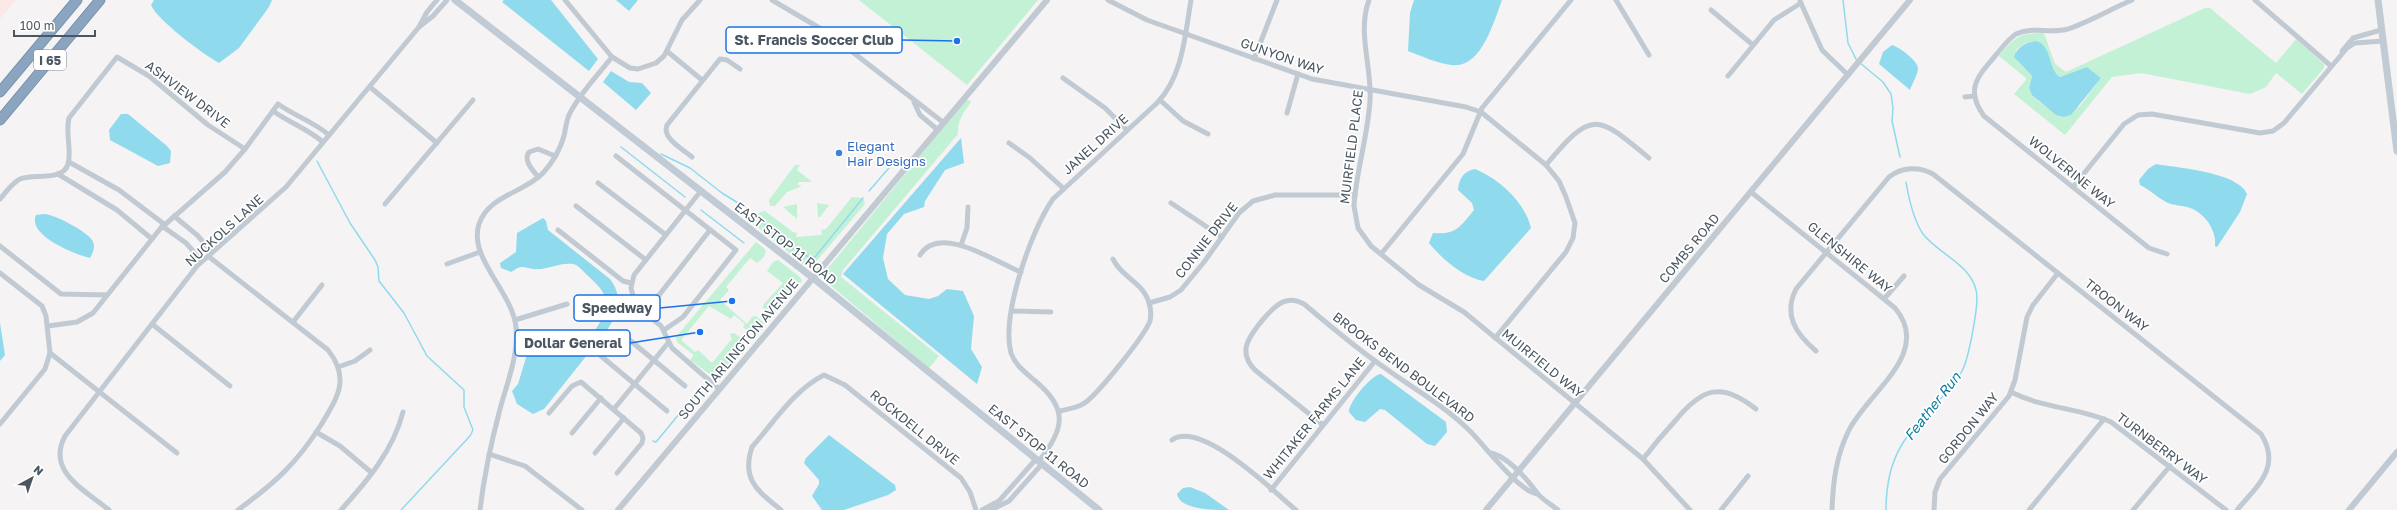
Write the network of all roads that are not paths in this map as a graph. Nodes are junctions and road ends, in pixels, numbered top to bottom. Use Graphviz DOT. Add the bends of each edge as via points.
graph roads {
  1 [pos="77,0"];
  2 [pos="100,0"];
  3 [pos="437,0"];
  4 [pos="447,0"];
  5 [pos="455,0"];
  6 [pos="565,0"];
  7 [pos="700,0"];
  8 [pos="772,0"];
  9 [pos="1047,0"];
  10 [pos="1108,0"];
  11 [pos="1191,0"];
  12 [pos="1277,0"];
  13 [pos="1369,0"];
  14 [pos="1571,0"];
  15 [pos="1616,0"];
  16 [pos="1910,0"];
  17 [pos="2132,0"];
  18 [pos="2256,0"];
  19 [pos="2378,0"];
  20 [pos="1800,2"];
  21 [pos="1710,10"];
  22 [pos="419,28"];
  23 [pos="2381,30"];
  24 [pos="1185,34"];
  25 [pos="2383,41"];
  26 [pos="1753,45"];
  27 [pos="668,52"];
  28 [pos="1649,55"];
  29 [pos="612,57"];
  30 [pos="1254,59"];
  31 [pos="2331,66"];
  32 [pos="740,69"];
  33 [pos="1298,74"];
  34 [pos="1848,75"];
  35 [pos="1728,76"];
  36 [pos="1063,78"];
  37 [pos="702,80"];
  38 [pos="370,87"];
  39 [pos="1370,90"];
  40 [pos="0,92"];
  41 [pos="1974,96"];
  42 [pos="1965,97"];
  43 [pos="580,98"];
  44 [pos="473,100"];
  45 [pos="1160,100"];
  46 [pos="914,102"];
  47 [pos="272,111"];
  48 [pos="1480,111"];
  49 [pos="1288,113"];
  50 [pos="0,120"];
  51 [pos="944,123"];
  52 [pos="938,130"];
  53 [pos="1127,130"];
  54 [pos="1208,134"];
  55 [pos="329,135"];
  56 [pos="323,142"];
  57 [pos="437,143"];
  58 [pos="1009,143"];
  59 [pos="245,149"];
  60 [pos="2397,151"];
  61 [pos="555,156"];
  62 [pos="616,156"];
  63 [pos="692,157"];
  64 [pos="1649,158"];
  65 [pos="69,162"];
  66 [pos="1546,165"];
  67 [pos="58,174"];
  68 [pos="538,177"];
  69 [pos="598,183"];
  70 [pos="2073,187"];
  71 [pos="1063,188"];
  72 [pos="700,192"];
  73 [pos="1751,192"];
  74 [pos="1355,195"];
  75 [pos="0,199"];
  76 [pos="1171,203"];
  77 [pos="385,204"];
  78 [pos="576,206"];
  79 [pos="968,208"];
  80 [pos="685,211"];
  81 [pos="174,216"];
  82 [pos="163,225"];
  83 [pos="558,230"];
  84 [pos="710,230"];
  85 [pos="666,235"];
  86 [pos="1222,237"];
  87 [pos="152,239"];
  88 [pos="961,245"];
  89 [pos="0,246"];
  90 [pos="1371,246"];
  91 [pos="480,252"];
  92 [pos="1826,252"];
  93 [pos="210,254"];
  94 [pos="1381,254"];
  95 [pos="2167,254"];
  96 [pos="920,255"];
  97 [pos="1113,259"];
  98 [pos="646,260"];
  99 [pos="202,261"];
  100 [pos="446,264"];
  101 [pos="1021,272"];
  102 [pos="0,273"];
  103 [pos="2058,273"];
  104 [pos="1904,276"];
  105 [pos="813,278"];
  106 [pos="631,283"];
  107 [pos="322,285"];
  108 [pos="108,295"];
  109 [pos="1884,299"];
  110 [pos="1149,303"];
  111 [pos="567,304"];
  112 [pos="1012,311"];
  113 [pos="1051,312"];
  114 [pos="645,313"];
  115 [pos="515,320"];
  116 [pos="293,322"];
  117 [pos="152,324"];
  118 [pos="48,326"];
  119 [pos="664,330"];
  120 [pos="620,332"];
  121 [pos="1495,338"];
  122 [pos="668,343"];
  123 [pos="370,350"];
  124 [pos="1816,351"];
  125 [pos="50,354"];
  126 [pos="600,356"];
  127 [pos="654,360"];
  128 [pos="1375,361"];
  129 [pos="338,367"];
  130 [pos="634,384"];
  131 [pos="230,386"];
  132 [pos="685,386"];
  133 [pos="718,388"];
  134 [pos="99,392"];
  135 [pos="2011,392"];
  136 [pos="601,398"];
  137 [pos="1574,403"];
  138 [pos="614,409"];
  139 [pos="1756,409"];
  140 [pos="667,411"];
  141 [pos="1060,411"];
  142 [pos="403,412"];
  143 [pos="549,413"];
  144 [pos="624,418"];
  145 [pos="2104,419"];
  146 [pos="0,424"];
  147 [pos="1323,425"];
  148 [pos="316,432"];
  149 [pos="572,433"];
  150 [pos="1172,440"];
  151 [pos="2397,452"];
  152 [pos="177,453"];
  153 [pos="594,453"];
  154 [pos="1491,453"];
  155 [pos="489,454"];
  156 [pos="1643,459"];
  157 [pos="1038,462"];
  158 [pos="2170,466"];
  159 [pos="1518,471"];
  160 [pos="372,473"];
  161 [pos="617,473"];
  162 [pos="1748,476"];
  163 [pos="1514,478"];
  164 [pos="1271,490"];
  165 [pos="1538,494"];
  166 [pos="110,510"];
  167 [pos="238,510"];
  168 [pos="340,510"];
  169 [pos="480,510"];
  170 [pos="582,510"];
  171 [pos="618,510"];
  172 [pos="781,510"];
  173 [pos="976,510"];
  174 [pos="982,510"];
  175 [pos="991,510"];
  176 [pos="1098,510"];
  177 [pos="1296,510"];
  178 [pos="1486,510"];
  179 [pos="1558,510"];
  180 [pos="1690,510"];
  181 [pos="1721,510"];
  182 [pos="1832,510"];
  183 [pos="1934,510"];
  184 [pos="2029,510"];
  185 [pos="2133,510"];
  186 [pos="2226,510"];
  187 [pos="2237,510"];
  188 [pos="2349,510"];
  1 -- 40 [label="highway, I 65"];
  2 -- 50 [label="highway, I 65"];
  3 -- 22 [label="street, NUCKOLS LANE"];
  4 -- 22 [label="street, NUCKOLS LANE"];
  5 -- 43 [label="main road, EAST STOP 11 ROAD"];
  6 -- 29 [label="street"];
  7 -- 27 [label="street" via="682,20"];
  8 -- 46 [label="street" via="828,33"];
  9 -- 51 [label="street, SOUTH ARLINGTON AVENUE"];
  10 -- 24 [label="street, GUNYON WAY" via="1133,14"];
  11 -- 24 [label="street, JANEL DRIVE"];
  12 -- 30 [label="street"];
  13 -- 39 [label="street, MUIRFIELD PLACE" via="1364,26"];
  14 -- 48 [label="street"];
  15 -- 28 [label="street"];
  16 -- 34 [label="street, COMBS ROAD"];
  17 -- 41 [label="street" via="2067,29 2017,33 1980,75 1975,84"];
  18 -- 31 [label="street"];
  19 -- 23 [label="main road"];
  20 -- 26 [label="street" via="1778,16"];
  20 -- 34 [label="street" via="1822,50"];
  21 -- 26 [label="street"];
  22 -- 38 [label="street, NUCKOLS LANE"];
  23 -- 25 [label="main road"];
  23 -- 31 [label="street" via="2353,38"];
  24 -- 30 [label="street, GUNYON WAY"];
  24 -- 45 [label="street, JANEL DRIVE" via="1174,79"];
  25 -- 31 [label="street" via="2355,43"];
  25 -- 60 [label="main road"];
  26 -- 35 [label="street"];
  27 -- 29 [label="street" via="656,63 638,69 630,68"];
  27 -- 37 [label="street"];
  29 -- 43 [label="street"];
  30 -- 33 [label="street, GUNYON WAY"];
  31 -- 70 [label="street" via="2284,123 2269,132 2260,133 2152,114 2134,116 2124,124"];
  32 -- 37 [label="street" via="727,60 720,59"];
  33 -- 39 [label="street, GUNYON WAY" via="1324,82"];
  33 -- 49 [label="street"];
  34 -- 73 [label="street, COMBS ROAD"];
  36 -- 53 [label="street" via="1106,108"];
  37 -- 63 [label="street" via="666,128 670,139"];
  38 -- 55 [label="street, NUCKOLS LANE"];
  38 -- 57 [label="street"];
  39 -- 48 [label="street, GUNYON WAY"];
  39 -- 74 [label="street, MUIRFIELD PLACE"];
  41 -- 42 [label="street"];
  41 -- 70 [label="street, WOLVERINE WAY" via="1977,107 1984,116"];
  43 -- 61 [label="street" via="569,115 563,140"];
  43 -- 72 [label="main road, EAST STOP 11 ROAD"];
  44 -- 57 [label="street"];
  45 -- 53 [label="street, JANEL DRIVE"];
  45 -- 54 [label="street" via="1183,121"];
  46 -- 51 [label="street"];
  46 -- 52 [label="street" via="920,115"];
  47 -- 55 [label="street" via="278,104"];
  47 -- 56 [label="street" via="311,131"];
  47 -- 59 [label="street"];
  48 -- 66 [label="street"];
  48 -- 94 [label="street" via="1463,154"];
  51 -- 52 [label="street, SOUTH ARLINGTON AVENUE"];
  52 -- 105 [label="street, SOUTH ARLINGTON AVENUE"];
  53 -- 71 [label="street, JANEL DRIVE"];
  55 -- 56 [label="street, NUCKOLS LANE"];
  56 -- 93 [label="street, NUCKOLS LANE" via="280,193"];
  57 -- 77 [label="street"];
  58 -- 71 [label="street"];
  59 -- 65 [label="street, ASHVIEW DRIVE" via="208,126 149,76 117,57 69,118"];
  59 -- 81 [label="street" via="217,180"];
  61 -- 68 [label="street"];
  61 -- 68 [label="street" via="538,149 529,152 528,162"];
  62 -- 80 [label="street"];
  64 -- 66 [label="street" via="1617,132 1604,125 1596,125 1586,126 1573,134"];
  65 -- 67 [label="street"];
  65 -- 82 [label="street" via="119,190"];
  66 -- 121 [label="street" via="1559,181 1566,196 1574,218 1573,238 1566,252"];
  67 -- 75 [label="street" via="21,178"];
  67 -- 87 [label="street" via="117,210"];
  68 -- 91 [label="street" via="524,188 499,199 486,211 478,229"];
  69 -- 85 [label="street"];
  70 -- 95 [label="street, WOLVERINE WAY" via="2149,248"];
  71 -- 101 [label="street, JANEL DRIVE" via="1044,213"];
  72 -- 80 [label="street"];
  72 -- 105 [label="main road, EAST STOP 11 ROAD"];
  73 -- 92 [label="street, GLENSHIRE WAY"];
  73 -- 137 [label="street, COMBS ROAD"];
  74 -- 86 [label="street, CONNIE DRIVE" via="1275,195 1260,198 1243,209"];
  74 -- 90 [label="street, MUIRFIELD PLACE" via="1356,221 1363,237"];
  76 -- 86 [label="street"];
  78 -- 98 [label="street"];
  79 -- 88 [label="street" via="967,228"];
  80 -- 84 [label="street"];
  80 -- 85 [label="street"];
  81 -- 82 [label="street"];
  81 -- 93 [label="street" via="197,235"];
  82 -- 87 [label="street"];
  82 -- 99 [label="street" via="186,243"];
  83 -- 106 [label="street" via="623,282"];
  84 -- 114 [label="street"];
  84 -- 119 [label="street" via="736,250 682,318"];
  85 -- 98 [label="street"];
  86 -- 110 [label="street, CONNIE DRIVE" via="1181,290 1170,297"];
  87 -- 108 [label="street"];
  88 -- 96 [label="street" via="949,242 929,246"];
  88 -- 101 [label="street"];
  89 -- 108 [label="street" via="61,294"];
  90 -- 94 [label="street, MUIRFIELD WAY"];
  91 -- 100 [label="street"];
  91 -- 115 [label="street" via="510,304"];
  92 -- 103 [label="street, TROON WAY" via="1885,181 1896,173 1910,168 1924,170 1949,186"];
  92 -- 109 [label="street, GLENSHIRE WAY"];
  92 -- 124 [label="street, TROON WAY" via="1798,286 1791,305 1795,329"];
  93 -- 99 [label="street, NUCKOLS LANE"];
  93 -- 116 [label="street"];
  94 -- 121 [label="street, MUIRFIELD WAY" via="1419,285 1456,306"];
  97 -- 110 [label="street" via="1120,269 1141,287"];
  98 -- 106 [label="street"];
  99 -- 117 [label="street, NUCKOLS LANE"];
  101 -- 112 [label="street, JANEL DRIVE"];
  102 -- 118 [label="street" via="40,304"];
  103 -- 135 [label="street, GORDON WAY" via="2033,305 2027,317"];
  103 -- 187 [label="street, TROON WAY" via="2256,429 2267,445 2270,462 2266,473"];
  104 -- 109 [label="street"];
  105 -- 133 [label="street, SOUTH ARLINGTON AVENUE"];
  105 -- 157 [label="main road, EAST STOP 11 ROAD"];
  106 -- 114 [label="street" via="632,298"];
  107 -- 116 [label="street"];
  108 -- 118 [label="street" via="84,320"];
  109 -- 182 [label="street, GLENSHIRE WAY" via="1899,312 1906,326 1908,339 1904,356 1861,410 1848,431 1835,470"];
  110 -- 141 [label="street" via="1151,314 1147,329 1096,393 1083,404"];
  111 -- 115 [label="street"];
  112 -- 113 [label="street"];
  112 -- 141 [label="street" via="1010,348 1014,360 1046,390"];
  114 -- 119 [label="street"];
  115 -- 155 [label="street" via="515,351"];
  116 -- 129 [label="street" via="328,350"];
  117 -- 131 [label="street"];
  117 -- 134 [label="street, NUCKOLS LANE"];
  118 -- 125 [label="street"];
  119 -- 122 [label="street"];
  120 -- 127 [label="street"];
  121 -- 137 [label="street, MUIRFIELD WAY"];
  122 -- 127 [label="street"];
  122 -- 133 [label="street"];
  123 -- 129 [label="street" via="355,361"];
  125 -- 134 [label="street"];
  125 -- 146 [label="street" via="45,369"];
  126 -- 130 [label="street"];
  127 -- 130 [label="street"];
  127 -- 132 [label="street"];
  128 -- 147 [label="street, WHITAKER FARMS LANE"];
  128 -- 147 [label="street, BROOKS BEND BOULEVARD" via="1304,304 1292,300 1280,303 1273,309 1250,338 1246,351 1248,361 1255,370"];
  128 -- 154 [label="street, BROOKS BEND BOULEVARD" via="1429,397 1463,425"];
  129 -- 148 [label="street" via="338,395"];
  130 -- 138 [label="street"];
  130 -- 140 [label="street"];
  133 -- 171 [label="street, SOUTH ARLINGTON AVENUE"];
  134 -- 152 [label="street"];
  134 -- 166 [label="street, NUCKOLS LANE" via="65,436 59,459 64,472"];
  135 -- 145 [label="street, TURNBERRY WAY" via="2038,404"];
  135 -- 183 [label="street, GORDON WAY" via="1942,478 1935,492"];
  136 -- 138 [label="street"];
  136 -- 143 [label="street" via="581,382 572,386"];
  136 -- 149 [label="street"];
  137 -- 156 [label="street, MUIRFIELD WAY"];
  137 -- 159 [label="street, COMBS ROAD"];
  138 -- 144 [label="street"];
  139 -- 156 [label="street" via="1733,393 1718,391 1701,396 1689,404"];
  141 -- 157 [label="street" via="1055,440"];
  142 -- 160 [label="street" via="391,444"];
  144 -- 153 [label="street"];
  144 -- 161 [label="street" via="643,438"];
  145 -- 158 [label="street, TURNBERRY WAY" via="2122,429"];
  145 -- 184 [label="street"];
  147 -- 164 [label="street, WHITAKER FARMS LANE"];
  148 -- 160 [label="street" via="340,446"];
  148 -- 167 [label="street" via="286,472"];
  150 -- 164 [label="street" via="1178,436 1190,436 1220,448"];
  151 -- 188 [label="street"];
  154 -- 159 [label="street" via="1498,454"];
  154 -- 163 [label="street, BROOKS BEND BOULEVARD"];
  155 -- 169 [label="street"];
  155 -- 170 [label="street" via="525,466"];
  156 -- 180 [label="street, MUIRFIELD WAY"];
  157 -- 174 [label="street" via="999,500"];
  157 -- 175 [label="street" via="1009,501"];
  157 -- 176 [label="main road, EAST STOP 11 ROAD"];
  158 -- 185 [label="street"];
  158 -- 186 [label="street, TURNBERRY WAY"];
  159 -- 163 [label="street, COMBS ROAD"];
  159 -- 165 [label="street" via="1533,485"];
  160 -- 168 [label="street"];
  162 -- 181 [label="street"];
  163 -- 165 [label="street, BROOKS BEND BOULEVARD" via="1533,494"];
  163 -- 178 [label="street, COMBS ROAD"];
  164 -- 177 [label="street"];
  165 -- 179 [label="street"];
  172 -- 173 [label="street, ROCKDELL DRIVE" via="755,488 747,465 752,447 798,393 824,376 845,385 961,478 970,492"];
}
